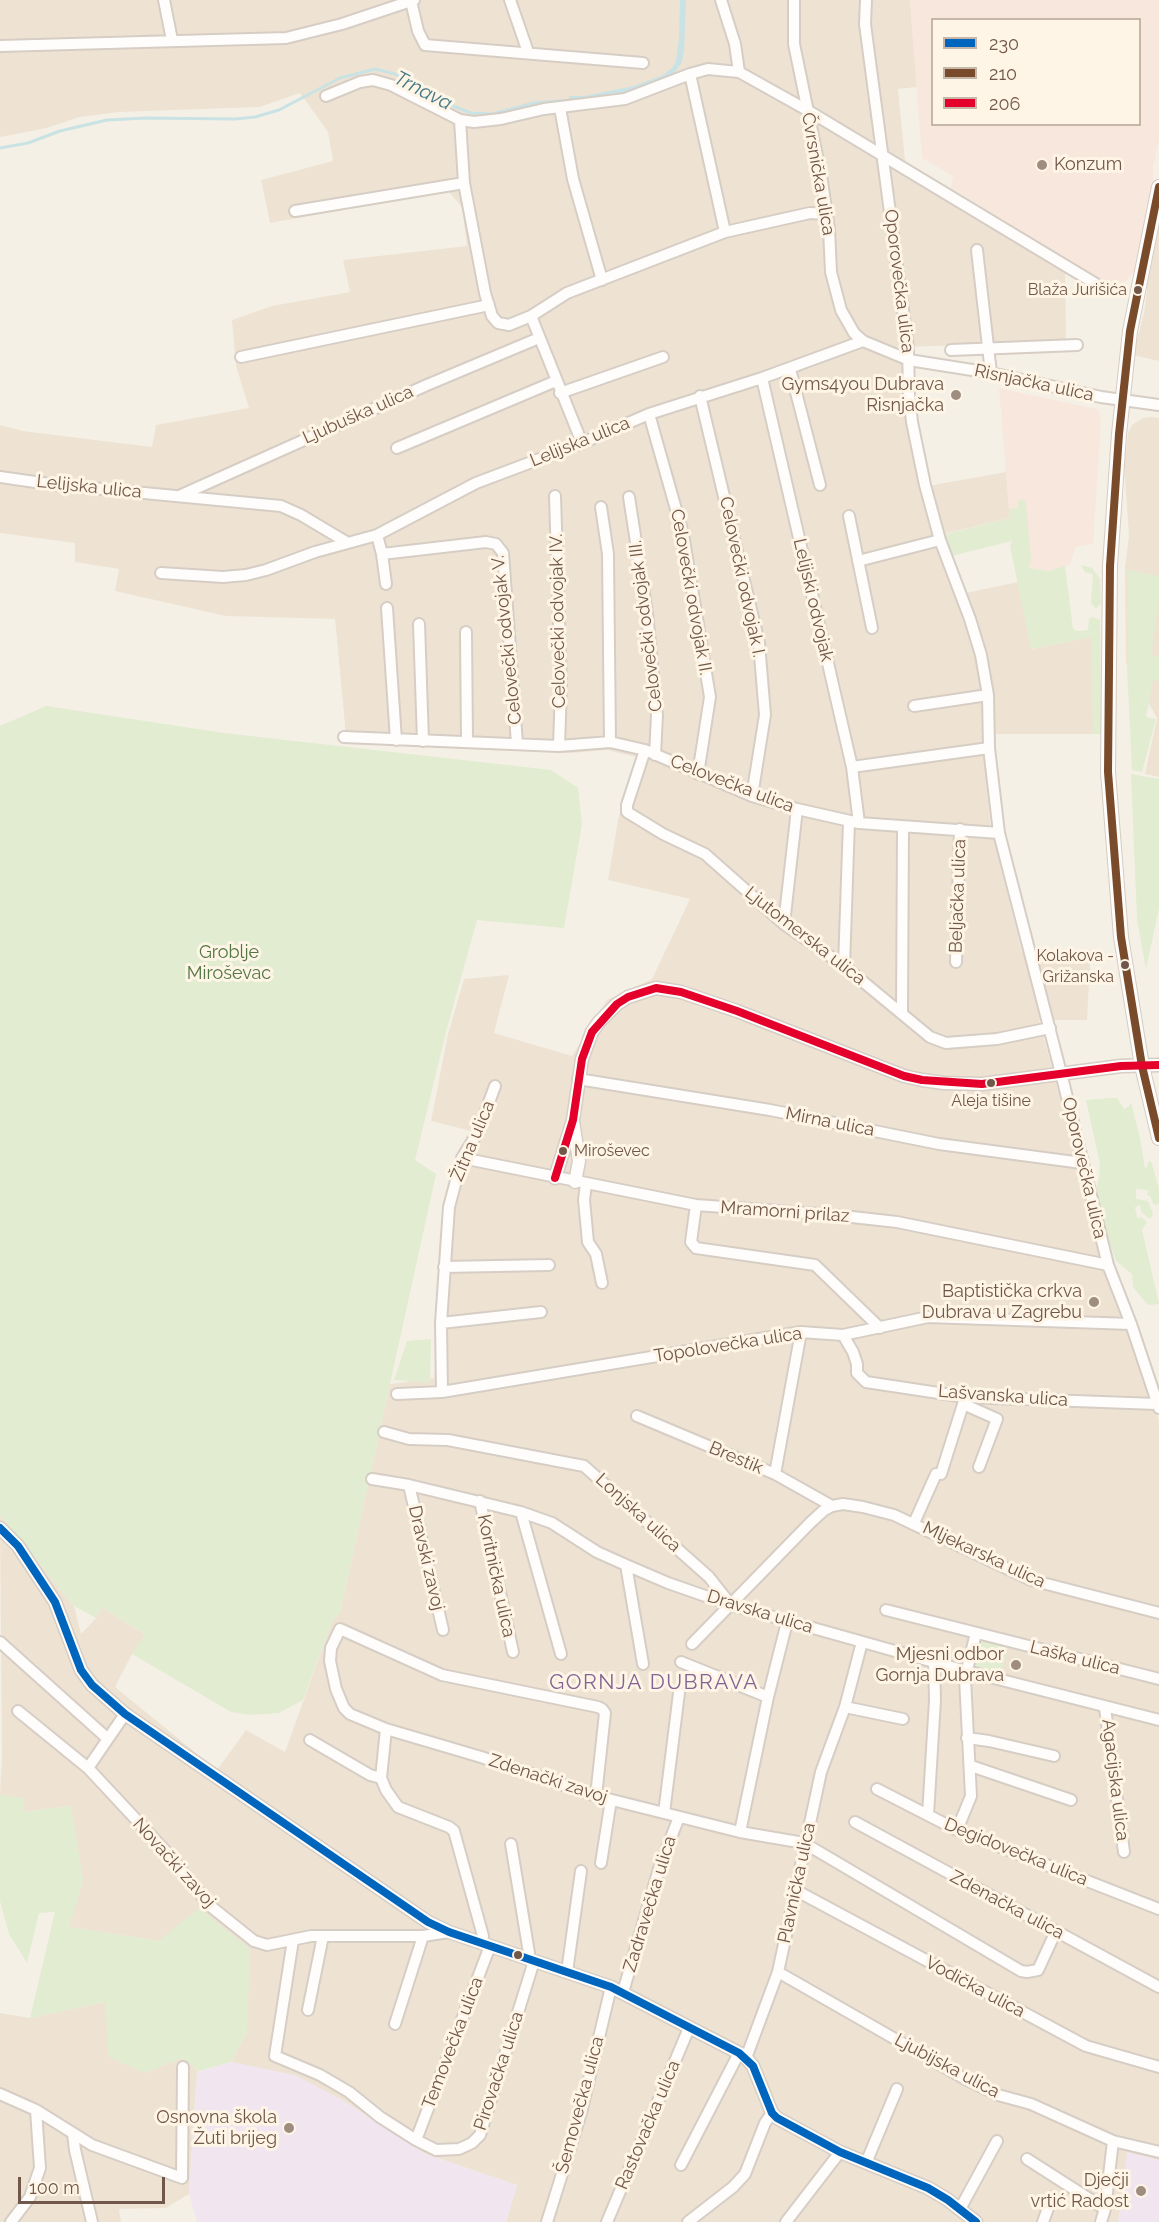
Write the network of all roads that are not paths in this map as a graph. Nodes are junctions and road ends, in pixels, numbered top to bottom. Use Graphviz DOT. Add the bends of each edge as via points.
graph roads {
  1 [pos="164,0"];
  2 [pos="412,0"];
  3 [pos="510,0"];
  4 [pos="721,0"];
  5 [pos="794,0"];
  6 [pos="866,0"];
  7 [pos="171,40"];
  8 [pos="0,46"];
  9 [pos="528,52"];
  10 [pos="642,63"];
  11 [pos="739,72"];
  12 [pos="690,74"];
  13 [pos="326,96"];
  14 [pos="560,108"];
  15 [pos="807,110"];
  16 [pos="460,120"];
  17 [pos="881,155"];
  18 [pos="464,183"];
  19 [pos="1159,187"];
  20 [pos="295,211"];
  21 [pos="825,214"];
  22 [pos="725,232"];
  23 [pos="977,250"];
  24 [pos="602,280"];
  25 [pos="1096,284"];
  26 [pos="489,305"];
  27 [pos="531,316"];
  28 [pos="539,338"];
  29 [pos="863,341"];
  30 [pos="1077,345"];
  31 [pos="989,347"];
  32 [pos="951,350"];
  33 [pos="241,357"];
  34 [pos="663,357"];
  35 [pos="909,360"];
  36 [pos="790,369"];
  37 [pos="991,373"];
  38 [pos="762,378"];
  39 [pos="556,381"];
  40 [pos="560,393"];
  41 [pos="700,396"];
  42 [pos="1123,400"];
  43 [pos="1159,405"];
  44 [pos="649,414"];
  45 [pos="582,443"];
  46 [pos="397,448"];
  47 [pos="0,477"];
  48 [pos="820,485"];
  49 [pos="179,496"];
  50 [pos="555,496"];
  51 [pos="629,497"];
  52 [pos="601,507"];
  53 [pos="849,516"];
  54 [pos="377,536"];
  55 [pos="940,540"];
  56 [pos="348,543"];
  57 [pos="382,554"];
  58 [pos="858,561"];
  59 [pos="161,573"];
  60 [pos="386,584"];
  61 [pos="387,608"];
  62 [pos="419,624"];
  63 [pos="872,628"];
  64 [pos="466,632"];
  65 [pos="988,696"];
  66 [pos="914,706"];
  67 [pos="344,736"];
  68 [pos="396,740"];
  69 [pos="423,741"];
  70 [pos="467,741"];
  71 [pos="610,742"];
  72 [pos="517,744"];
  73 [pos="559,746"];
  74 [pos="989,748"];
  75 [pos="650,753"];
  76 [pos="852,767"];
  77 [pos="698,774"];
  78 [pos="752,796"];
  79 [pos="797,809"];
  80 [pos="854,822"];
  81 [pos="903,826"];
  82 [pos="960,829"];
  83 [pos="999,833"];
  84 [pos="784,924"];
  85 [pos="956,962"];
  86 [pos="844,966"];
  87 [pos="902,1013"];
  88 [pos="1050,1028"];
  89 [pos="1159,1065"];
  90 [pos="1142,1066"];
  91 [pos="1060,1072"];
  92 [pos="578,1079"];
  93 [pos="495,1086"];
  94 [pos="573,1120"];
  95 [pos="1159,1138"];
  96 [pos="462,1158"];
  97 [pos="1082,1162"];
  98 [pos="555,1178"];
  99 [pos="580,1183"];
  100 [pos="696,1205"];
  101 [pos="549,1265"];
  102 [pos="1108,1265"];
  103 [pos="444,1268"];
  104 [pos="602,1283"];
  105 [pos="542,1312"];
  106 [pos="441,1323"];
  107 [pos="1131,1324"];
  108 [pos="880,1328"];
  109 [pos="801,1332"];
  110 [pos="843,1335"];
  111 [pos="442,1392"];
  112 [pos="397,1394"];
  113 [pos="964,1401"];
  114 [pos="1158,1406"];
  115 [pos="638,1416"];
  116 [pos="384,1432"];
  117 [pos="979,1467"];
  118 [pos="775,1474"];
  119 [pos="372,1479"];
  120 [pos="409,1485"];
  121 [pos="480,1501"];
  122 [pos="832,1506"];
  123 [pos="521,1512"];
  124 [pos="914,1523"];
  125 [pos="0,1528"];
  126 [pos="626,1565"];
  127 [pos="731,1605"];
  128 [pos="886,1610"];
  129 [pos="1159,1613"];
  130 [pos="786,1622"];
  131 [pos="443,1630"];
  132 [pos="976,1633"];
  133 [pos="0,1642"];
  134 [pos="862,1642"];
  135 [pos="692,1644"];
  136 [pos="513,1652"];
  137 [pos="561,1654"];
  138 [pos="934,1661"];
  139 [pos="681,1662"];
  140 [pos="643,1664"];
  141 [pos="966,1671"];
  142 [pos="1159,1679"];
  143 [pos="679,1693"];
  144 [pos="768,1696"];
  145 [pos="845,1707"];
  146 [pos="1105,1708"];
  147 [pos="18,1711"];
  148 [pos="125,1714"];
  149 [pos="903,1719"];
  150 [pos="1159,1720"];
  151 [pos="386,1729"];
  152 [pos="967,1738"];
  153 [pos="108,1739"];
  154 [pos="310,1740"];
  155 [pos="1054,1756"];
  156 [pos="971,1766"];
  157 [pos="88,1768"];
  158 [pos="381,1778"];
  159 [pos="877,1789"];
  160 [pos="596,1796"];
  161 [pos="611,1800"];
  162 [pos="1071,1800"];
  163 [pos="664,1813"];
  164 [pos="928,1815"];
  165 [pos="678,1817"];
  166 [pos="855,1822"];
  167 [pos="957,1830"];
  168 [pos="740,1832"];
  169 [pos="804,1843"];
  170 [pos="511,1844"];
  171 [pos="1124,1852"];
  172 [pos="601,1863"];
  173 [pos="581,1871"];
  174 [pos="797,1891"];
  175 [pos="1159,1909"];
  176 [pos="1056,1931"];
  177 [pos="449,1932"];
  178 [pos="323,1936"];
  179 [pos="423,1936"];
  180 [pos="294,1940"];
  181 [pos="486,1945"];
  182 [pos="531,1960"];
  183 [pos="567,1972"];
  184 [pos="778,1972"];
  185 [pos="1159,1988"];
  186 [pos="617,1990"];
  187 [pos="308,2010"];
  188 [pos="395,2024"];
  189 [pos="689,2028"];
  190 [pos="743,2055"];
  191 [pos="183,2067"];
  192 [pos="1159,2067"];
  193 [pos="897,2089"];
  194 [pos="0,2094"];
  195 [pos="36,2110"];
  196 [pos="772,2113"];
  197 [pos="74,2134"];
  198 [pos="416,2140"];
  199 [pos="997,2141"];
  200 [pos="1113,2141"];
  201 [pos="840,2152"];
  202 [pos="1159,2152"];
  203 [pos="1027,2159"];
  204 [pos="866,2163"];
  205 [pos="681,2165"];
  206 [pos="1052,2197"];
  207 [pos="1105,2209"];
  208 [pos="960,2210"];
  209 [pos="11,2222"];
  210 [pos="92,2222"];
  211 [pos="547,2222"];
  212 [pos="607,2222"];
  213 [pos="688,2222"];
  214 [pos="786,2222"];
  215 [pos="976,2222"];
  216 [pos="1043,2222"];
  217 [pos="1101,2222"];
  1 -- 7 [label="street"];
  2 -- 7 [label="street" via="286,38"];
  2 -- 9 [label="street" via="425,45"];
  3 -- 9 [label="street"];
  4 -- 11 [label="street"];
  5 -- 15 [label="street, Čvrsnička ulica" via="794,44"];
  6 -- 17 [label="street, Oporovečka ulica" via="865,24"];
  7 -- 8 [label="street"];
  9 -- 10 [label="street"];
  11 -- 12 [label="street" via="708,69"];
  11 -- 15 [label="street"];
  12 -- 14 [label="street" via="625,99"];
  12 -- 22 [label="street"];
  13 -- 16 [label="street" via="373,80"];
  14 -- 16 [label="street" via="501,119"];
  14 -- 24 [label="street" via="573,179"];
  15 -- 17 [label="street"];
  15 -- 21 [label="street, Čvrsnička ulica"];
  16 -- 18 [label="street"];
  17 -- 25 [label="street"];
  17 -- 35 [label="street, Oporovečka ulica"];
  18 -- 20 [label="street"];
  18 -- 26 [label="street"];
  19 -- 42 [label="main road" via="1130,331"];
  21 -- 22 [label="street" via="810,213"];
  21 -- 29 [label="street, Čvrsnička ulica" via="831,272 841,310 850,328"];
  22 -- 24 [label="street"];
  23 -- 31 [label="street"];
  24 -- 27 [label="street" via="567,293"];
  26 -- 27 [label="street" via="498,323 509,326"];
  26 -- 33 [label="street"];
  27 -- 28 [label="street"];
  28 -- 39 [label="street"];
  28 -- 49 [label="street, Ljubuška ulica"];
  29 -- 35 [label="street"];
  29 -- 36 [label="street, Lelijska ulica"];
  30 -- 31 [label="street, Risnjačka ulica"];
  31 -- 32 [label="street, Risnjačka ulica"];
  31 -- 37 [label="street"];
  34 -- 40 [label="street"];
  35 -- 37 [label="street, Risnjačka ulica"];
  35 -- 55 [label="street, Oporovečka ulica" via="914,431"];
  36 -- 38 [label="street, Lelijska ulica"];
  36 -- 48 [label="street"];
  37 -- 42 [label="street, Risnjačka ulica"];
  38 -- 41 [label="street, Lelijska ulica"];
  38 -- 76 [label="street, Lelijski odvojak"];
  39 -- 40 [label="street"];
  39 -- 46 [label="street"];
  40 -- 45 [label="street"];
  41 -- 44 [label="street, Lelijska ulica"];
  41 -- 78 [label="street, Celovečki odvojak I." via="759,643 765,715"];
  42 -- 43 [label="street, Risnjačka ulica"];
  42 -- 90 [label="main road" via="1110,566 1108,772 1121,937"];
  44 -- 45 [label="street, Lelijska ulica"];
  44 -- 77 [label="street, Celovečki odvojak II." via="683,534 710,697"];
  45 -- 54 [label="street, Lelijska ulica" via="476,483"];
  47 -- 49 [label="street, Lelijska ulica"];
  49 -- 56 [label="street, Lelijska ulica" via="281,506"];
  50 -- 73 [label="street, Celovečki odvojak IV."];
  51 -- 75 [label="street, Celovečki odvojak III." via="647,613 657,715"];
  52 -- 71 [label="street" via="608,554"];
  53 -- 58 [label="street"];
  54 -- 56 [label="street, Lelijska ulica"];
  54 -- 57 [label="street"];
  55 -- 58 [label="street"];
  55 -- 65 [label="street, Oporovečka ulica" via="978,646"];
  56 -- 59 [label="street, Lelijska ulica" via="246,575"];
  57 -- 60 [label="street"];
  57 -- 72 [label="street, Celovečki odvojak V." via="496,544 502,553"];
  58 -- 63 [label="street"];
  61 -- 68 [label="street"];
  62 -- 69 [label="street"];
  64 -- 70 [label="street"];
  65 -- 66 [label="street"];
  65 -- 74 [label="street, Oporovečka ulica"];
  67 -- 68 [label="street, Celovečka ulica"];
  68 -- 69 [label="street, Celovečka ulica"];
  69 -- 70 [label="street, Celovečka ulica"];
  70 -- 72 [label="street, Celovečka ulica"];
  71 -- 73 [label="street, Celovečka ulica"];
  71 -- 75 [label="street, Celovečka ulica"];
  72 -- 73 [label="street, Celovečka ulica"];
  74 -- 76 [label="street"];
  74 -- 83 [label="street, Oporovečka ulica"];
  75 -- 77 [label="street, Celovečka ulica"];
  75 -- 84 [label="street, Ljutomerska ulica" via="627,812 705,854"];
  76 -- 80 [label="street, Lelijski odvojak"];
  77 -- 78 [label="street, Celovečka ulica"];
  78 -- 79 [label="street, Celovečka ulica"];
  79 -- 80 [label="street, Celovečka ulica"];
  79 -- 84 [label="street"];
  80 -- 81 [label="street, Celovečka ulica"];
  80 -- 86 [label="street, Lelijski odvojak"];
  81 -- 82 [label="street, Celovečka ulica"];
  81 -- 87 [label="street"];
  82 -- 83 [label="street, Celovečka ulica"];
  82 -- 85 [label="street, Beljačka ulica"];
  83 -- 88 [label="street, Oporovečka ulica"];
  84 -- 86 [label="street, Ljutomerska ulica"];
  86 -- 87 [label="street, Ljutomerska ulica"];
  87 -- 88 [label="street, Ljutomerska ulica" via="930,1037 946,1043 997,1039"];
  88 -- 91 [label="street, Oporovečka ulica"];
  89 -- 90 [label="street"];
  90 -- 91 [label="street"];
  90 -- 95 [label="main road"];
  91 -- 92 [label="street" via="982,1084 922,1080 737,1011 656,988 628,997 598,1022 587,1041"];
  91 -- 97 [label="street, Oporovečka ulica"];
  92 -- 94 [label="street"];
  92 -- 97 [label="street, Mirna ulica" via="770,1110 939,1144"];
  93 -- 96 [label="street, Žitna ulica" via="478,1132"];
  94 -- 98 [label="street"];
  94 -- 99 [label="street"];
  96 -- 98 [label="street, Mramorni prilaz"];
  96 -- 103 [label="street, Žitna ulica" via="449,1208"];
  97 -- 102 [label="street, Oporovečka ulica"];
  98 -- 99 [label="street, Mramorni prilaz"];
  99 -- 100 [label="street, Mramorni prilaz"];
  99 -- 104 [label="street" via="588,1242 596,1254"];
  100 -- 102 [label="street, Mramorni prilaz" via="897,1222"];
  100 -- 108 [label="street" via="691,1242 696,1248 815,1265"];
  101 -- 103 [label="street"];
  102 -- 107 [label="street, Oporovečka ulica"];
  103 -- 106 [label="street, Žitna ulica"];
  105 -- 106 [label="street"];
  106 -- 111 [label="street, Žitna ulica"];
  107 -- 108 [label="street, Topolovečka ulica" via="928,1317"];
  107 -- 114 [label="street, Oporovečka ulica"];
  108 -- 110 [label="street, Topolovečka ulica"];
  109 -- 110 [label="street, Topolovečka ulica"];
  109 -- 111 [label="street, Topolovečka ulica"];
  109 -- 118 [label="street"];
  110 -- 113 [label="street, Lašvanska ulica" via="853,1352 858,1373 866,1382"];
  111 -- 112 [label="street, Topolovečka ulica"];
  113 -- 114 [label="street, Lašvanska ulica"];
  113 -- 117 [label="street" via="997,1419"];
  113 -- 124 [label="street" via="938,1474"];
  115 -- 118 [label="street, Brestik"];
  116 -- 127 [label="street, Lonjska ulica" via="584,1466 710,1576"];
  118 -- 122 [label="street, Brestik"];
  119 -- 120 [label="street, Dravska ulica"];
  120 -- 121 [label="street, Dravska ulica"];
  120 -- 131 [label="street, Dravski zavoj"];
  121 -- 123 [label="street, Dravska ulica"];
  121 -- 136 [label="street, Koritnička ulica"];
  122 -- 124 [label="street, Brestik" via="863,1507"];
  122 -- 127 [label="street" via="823,1510"];
  123 -- 126 [label="street, Dravska ulica" via="552,1523 597,1552"];
  123 -- 137 [label="street"];
  124 -- 129 [label="street, Mljekarska ulica" via="1031,1580"];
  125 -- 148 [label="street" via="18,1546 55,1602 81,1670"];
  126 -- 127 [label="street, Dravska ulica"];
  126 -- 140 [label="street"];
  127 -- 130 [label="street, Dravska ulica"];
  127 -- 135 [label="street"];
  128 -- 132 [label="street, Laška ulica"];
  130 -- 134 [label="street, Dravska ulica"];
  130 -- 144 [label="street"];
  132 -- 141 [label="street"];
  132 -- 142 [label="street, Laška ulica"];
  133 -- 153 [label="street"];
  134 -- 138 [label="street, Dravska ulica"];
  134 -- 145 [label="street, Plavnička ulica"];
  138 -- 141 [label="street, Dravska ulica"];
  138 -- 164 [label="street"];
  139 -- 144 [label="street"];
  141 -- 146 [label="street, Dravska ulica"];
  141 -- 152 [label="street"];
  143 -- 163 [label="street"];
  144 -- 168 [label="street"];
  145 -- 149 [label="street"];
  145 -- 169 [label="street, Plavnička ulica" via="821,1772"];
  146 -- 150 [label="street, Dravska ulica"];
  146 -- 171 [label="street, Agacijska ulica"];
  147 -- 157 [label="street, Novački zavoj"];
  148 -- 153 [label="street"];
  148 -- 177 [label="street" via="415,1913"];
  151 -- 158 [label="street"];
  151 -- 160 [label="street, Zdenački zavoj"];
  151 -- 160 [label="street, Zdenački zavoj" via="344,1708 330,1661 340,1629 442,1675 602,1709 605,1713"];
  152 -- 155 [label="street"];
  152 -- 156 [label="street"];
  153 -- 157 [label="street"];
  154 -- 158 [label="street"];
  156 -- 162 [label="street"];
  156 -- 167 [label="street" via="971,1796"];
  157 -- 180 [label="street, Novački zavoj" via="210,1905 254,1941 267,1944"];
  158 -- 181 [label="street" via="398,1807 454,1831"];
  159 -- 164 [label="street, Degidovečka ulica"];
  160 -- 161 [label="street, Zdenački zavoj"];
  161 -- 163 [label="street, Zdenački zavoj"];
  161 -- 172 [label="street"];
  163 -- 165 [label="street, Zdenački zavoj"];
  164 -- 167 [label="street, Degidovečka ulica"];
  165 -- 168 [label="street, Zdenački zavoj"];
  165 -- 186 [label="street, Zadravečka ulica"];
  166 -- 176 [label="street, Zdenačka ulica"];
  167 -- 175 [label="street, Degidovečka ulica"];
  168 -- 169 [label="street, Zdenački zavoj"];
  169 -- 174 [label="street, Plavnička ulica"];
  169 -- 176 [label="street, Zdenački zavoj" via="1021,1971 1038,1970"];
  170 -- 182 [label="street"];
  173 -- 183 [label="street"];
  174 -- 184 [label="street, Plavnička ulica"];
  174 -- 192 [label="street, Vodička ulica" via="1086,2046"];
  176 -- 185 [label="street, Zdenačka ulica"];
  177 -- 179 [label="street, Novački zavoj"];
  177 -- 181 [label="street"];
  178 -- 179 [label="street, Novački zavoj"];
  178 -- 180 [label="street, Novački zavoj"];
  178 -- 187 [label="street"];
  179 -- 188 [label="street"];
  180 -- 198 [label="street" via="275,2056 320,2074"];
  181 -- 182 [label="street"];
  181 -- 198 [label="street, Temovečka ulica"];
  182 -- 183 [label="street"];
  182 -- 198 [label="street, Pirovačka ulica" via="480,2135 459,2149 436,2150"];
  183 -- 186 [label="street"];
  184 -- 190 [label="street, Plavnička ulica"];
  184 -- 200 [label="street, Ljubijska ulica" via="965,2079"];
  186 -- 189 [label="street"];
  186 -- 211 [label="street, Šemovečka ulica"];
  189 -- 190 [label="street"];
  189 -- 212 [label="street, Rastovačka ulica"];
  190 -- 196 [label="street" via="759,2077"];
  190 -- 205 [label="street, Plavnička ulica"];
  191 -- 197 [label="street" via="182,2178 92,2145"];
  193 -- 204 [label="street"];
  194 -- 195 [label="street"];
  195 -- 197 [label="street"];
  195 -- 209 [label="street" via="40,2168 30,2197"];
  196 -- 201 [label="street"];
  196 -- 213 [label="street" via="745,2174"];
  197 -- 210 [label="street"];
  199 -- 208 [label="street"];
  200 -- 202 [label="street, Ljubijska ulica"];
  200 -- 207 [label="street"];
  201 -- 204 [label="street"];
  201 -- 214 [label="street"];
  203 -- 207 [label="street"];
  204 -- 208 [label="street" via="928,2188"];
  206 -- 216 [label="street"];
  207 -- 217 [label="street"];
  208 -- 215 [label="street"];
}
